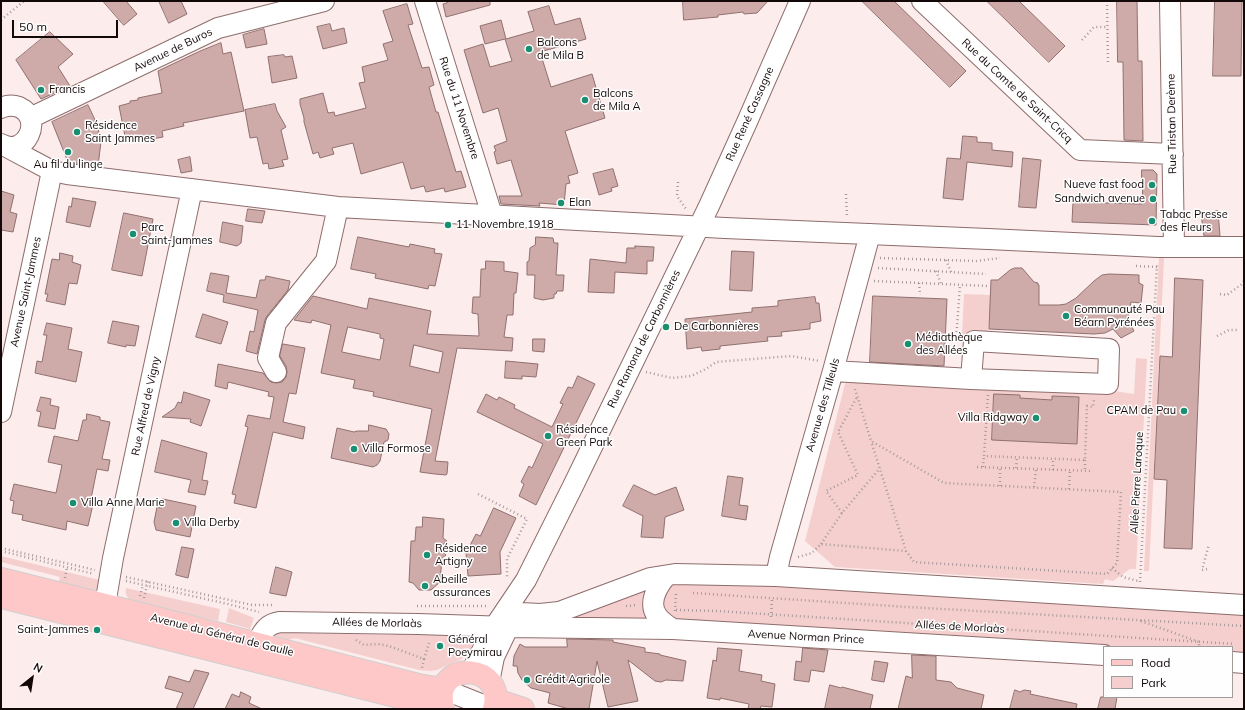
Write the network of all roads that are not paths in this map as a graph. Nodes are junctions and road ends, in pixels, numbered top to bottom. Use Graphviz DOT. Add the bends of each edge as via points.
graph roads {
  1 [pos="324,1"];
  2 [pos="425,1"];
  3 [pos="800,1"];
  4 [pos="922,1"];
  5 [pos="1170,1"];
  6 [pos="2,104"];
  7 [pos="30,126"];
  8 [pos="2,144"];
  9 [pos="1173,154"];
  10 [pos="52,171"];
  11 [pos="192,189"];
  12 [pos="338,207"];
  13 [pos="492,215"];
  14 [pos="699,226"];
  15 [pos="870,234"];
  16 [pos="1166,247"];
  17 [pos="1244,247"];
  18 [pos="839,370"];
  19 [pos="276,372"];
  20 [pos="980,379"];
  21 [pos="1,412"];
  22 [pos="670,575"];
  23 [pos="776,576"];
  24 [pos="1,579"];
  25 [pos="1,597"];
  26 [pos="1244,605"];
  27 [pos="100,612"];
  28 [pos="505,620"];
  29 [pos="674,623"];
  30 [pos="257,643"];
  31 [pos="1234,653"];
  32 [pos="1103,655"];
  33 [pos="1244,663"];
  34 [pos="488,694"];
  35 [pos="443,702"];
  36 [pos="522,709"];
  1 -- 7 [label="street, Avenue de Buros" via="218,28"];
  2 -- 13 [label="street, Rue du 11 Novembre"];
  3 -- 14 [label="street, Rue René Cassagne"];
  4 -- 9 [label="street, Rue du Comte de Saint-Cricq" via="1080,150"];
  5 -- 9 [label="street, Rue Tristan Derème"];
  6 -- 7 [label="street" via="22,109 27,113"];
  7 -- 8 [label="street, Avenue de Buros" via="27,139 22,143 16,146"];
  7 -- 10 [label="street"];
  8 -- 10 [label="street"];
  9 -- 16 [label="street, Rue Tristan Derème"];
  10 -- 11 [label="street"];
  10 -- 21 [label="street, Avenue Saint-Jammes"];
  11 -- 12 [label="street"];
  11 -- 27 [label="street, Rue Alfred de Vigny"];
  12 -- 13 [label="street"];
  12 -- 19 [label="street" via="326,261 276,323 268,358"];
  13 -- 14 [label="street"];
  14 -- 15 [label="street"];
  14 -- 28 [label="street, Rue Ramond de Carbonnières" via="574,486 517,579"];
  15 -- 16 [label="street"];
  15 -- 18 [label="street, Avenue des Tilleuls"];
  16 -- 17 [label="street"];
  18 -- 20 [label="street"];
  18 -- 23 [label="street, Avenue des Tilleuls"];
  20 -- 20 [label="street" via="974,341 1109,349 1108,384"];
  22 -- 23 [label="street, Allées de Morlaàs"];
  22 -- 28 [label="street, Allées de Morlaàs" via="650,578 559,612"];
  22 -- 29 [label="street" via="656,591 653,599 656,616 661,621"];
  23 -- 26 [label="street, Allées de Morlaàs" via="1139,590"];
  24 -- 27 [label="main road, Avenue du Général de Gaulle"];
  25 -- 27 [label="main road, Avenue du Général de Gaulle"];
  27 -- 30 [label="main road, Avenue du Général de Gaulle"];
  27 -- 35 [label="main road, Avenue du Général de Gaulle"];
  28 -- 29 [label="street, Avenue Norman Prince"];
  28 -- 30 [label="street, Allées de Morlaàs" via="280,622 267,626"];
  28 -- 34 [label="street, Rue Ramond de Carbonnières"];
  29 -- 32 [label="street, Avenue Norman Prince"];
  30 -- 35 [label="main road, Avenue du Général de Gaulle" via="413,684"];
  31 -- 33 [label="street"];
  34 -- 35 [label="street"];
  34 -- 35 [label="main road" via="462,672 447,681"];
  34 -- 36 [label="main road"];
}
